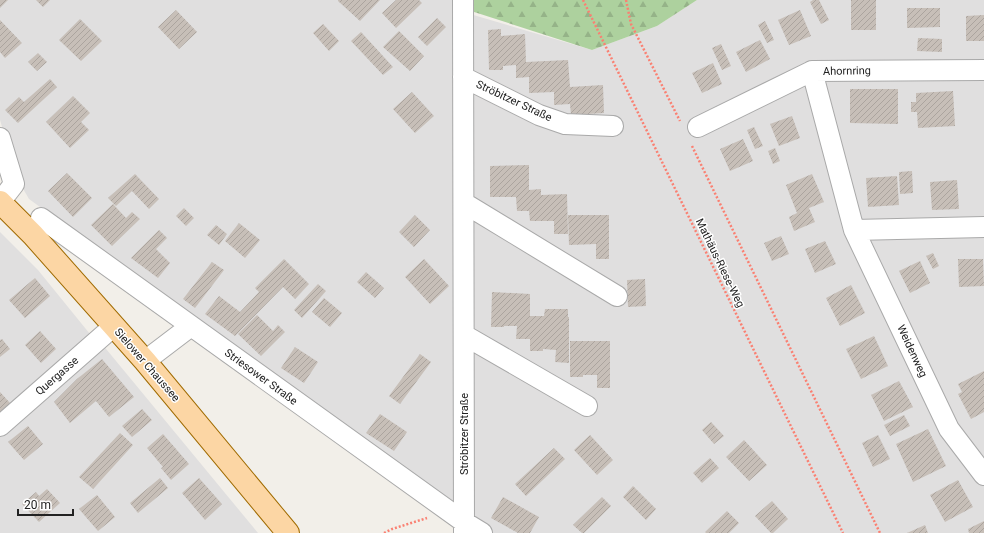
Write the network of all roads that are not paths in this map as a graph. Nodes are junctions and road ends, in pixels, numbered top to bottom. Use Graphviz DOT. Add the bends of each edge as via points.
graph roads {
  1 [pos="463,0"];
  2 [pos="984,70"];
  3 [pos="812,72"];
  4 [pos="463,77"];
  5 [pos="613,126"];
  6 [pos="691,132"];
  7 [pos="0,138"];
  8 [pos="0,202"];
  9 [pos="464,203"];
  10 [pos="41,218"];
  11 [pos="984,227"];
  12 [pos="854,230"];
  13 [pos="617,296"];
  14 [pos="114,326"];
  15 [pos="190,326"];
  16 [pos="464,335"];
  17 [pos="145,361"];
  18 [pos="586,406"];
  19 [pos="0,426"];
  20 [pos="982,467"];
  21 [pos="464,528"];
  22 [pos="288,533"];
  23 [pos="482,533"];
  1 -- 4 [label="street, Ströbitzer Straße"];
  2 -- 3 [label="street, Ahornring"];
  3 -- 6 [label="street, Ahornring"];
  3 -- 12 [label="street, Weidenweg"];
  4 -- 5 [label="street, Ströbitzer Straße" via="539,115 564,124"];
  4 -- 9 [label="street, Ströbitzer Straße"];
  7 -- 8 [label="street" via="14,184"];
  8 -- 14 [label="main road, Sielower Chaussee"];
  9 -- 13 [label="street"];
  9 -- 16 [label="street, Ströbitzer Straße"];
  10 -- 15 [label="street, Striesower Straße"];
  11 -- 12 [label="street"];
  12 -- 20 [label="street, Weidenweg" via="949,429"];
  14 -- 17 [label="main road, Sielower Chaussee"];
  14 -- 19 [label="street, Quergasse"];
  15 -- 17 [label="street"];
  15 -- 21 [label="street, Striesower Straße" via="448,511"];
  16 -- 18 [label="street"];
  16 -- 21 [label="street, Ströbitzer Straße"];
  17 -- 22 [label="main road, Sielower Chaussee"];
  21 -- 23 [label="street, Striesower Straße"];
}
